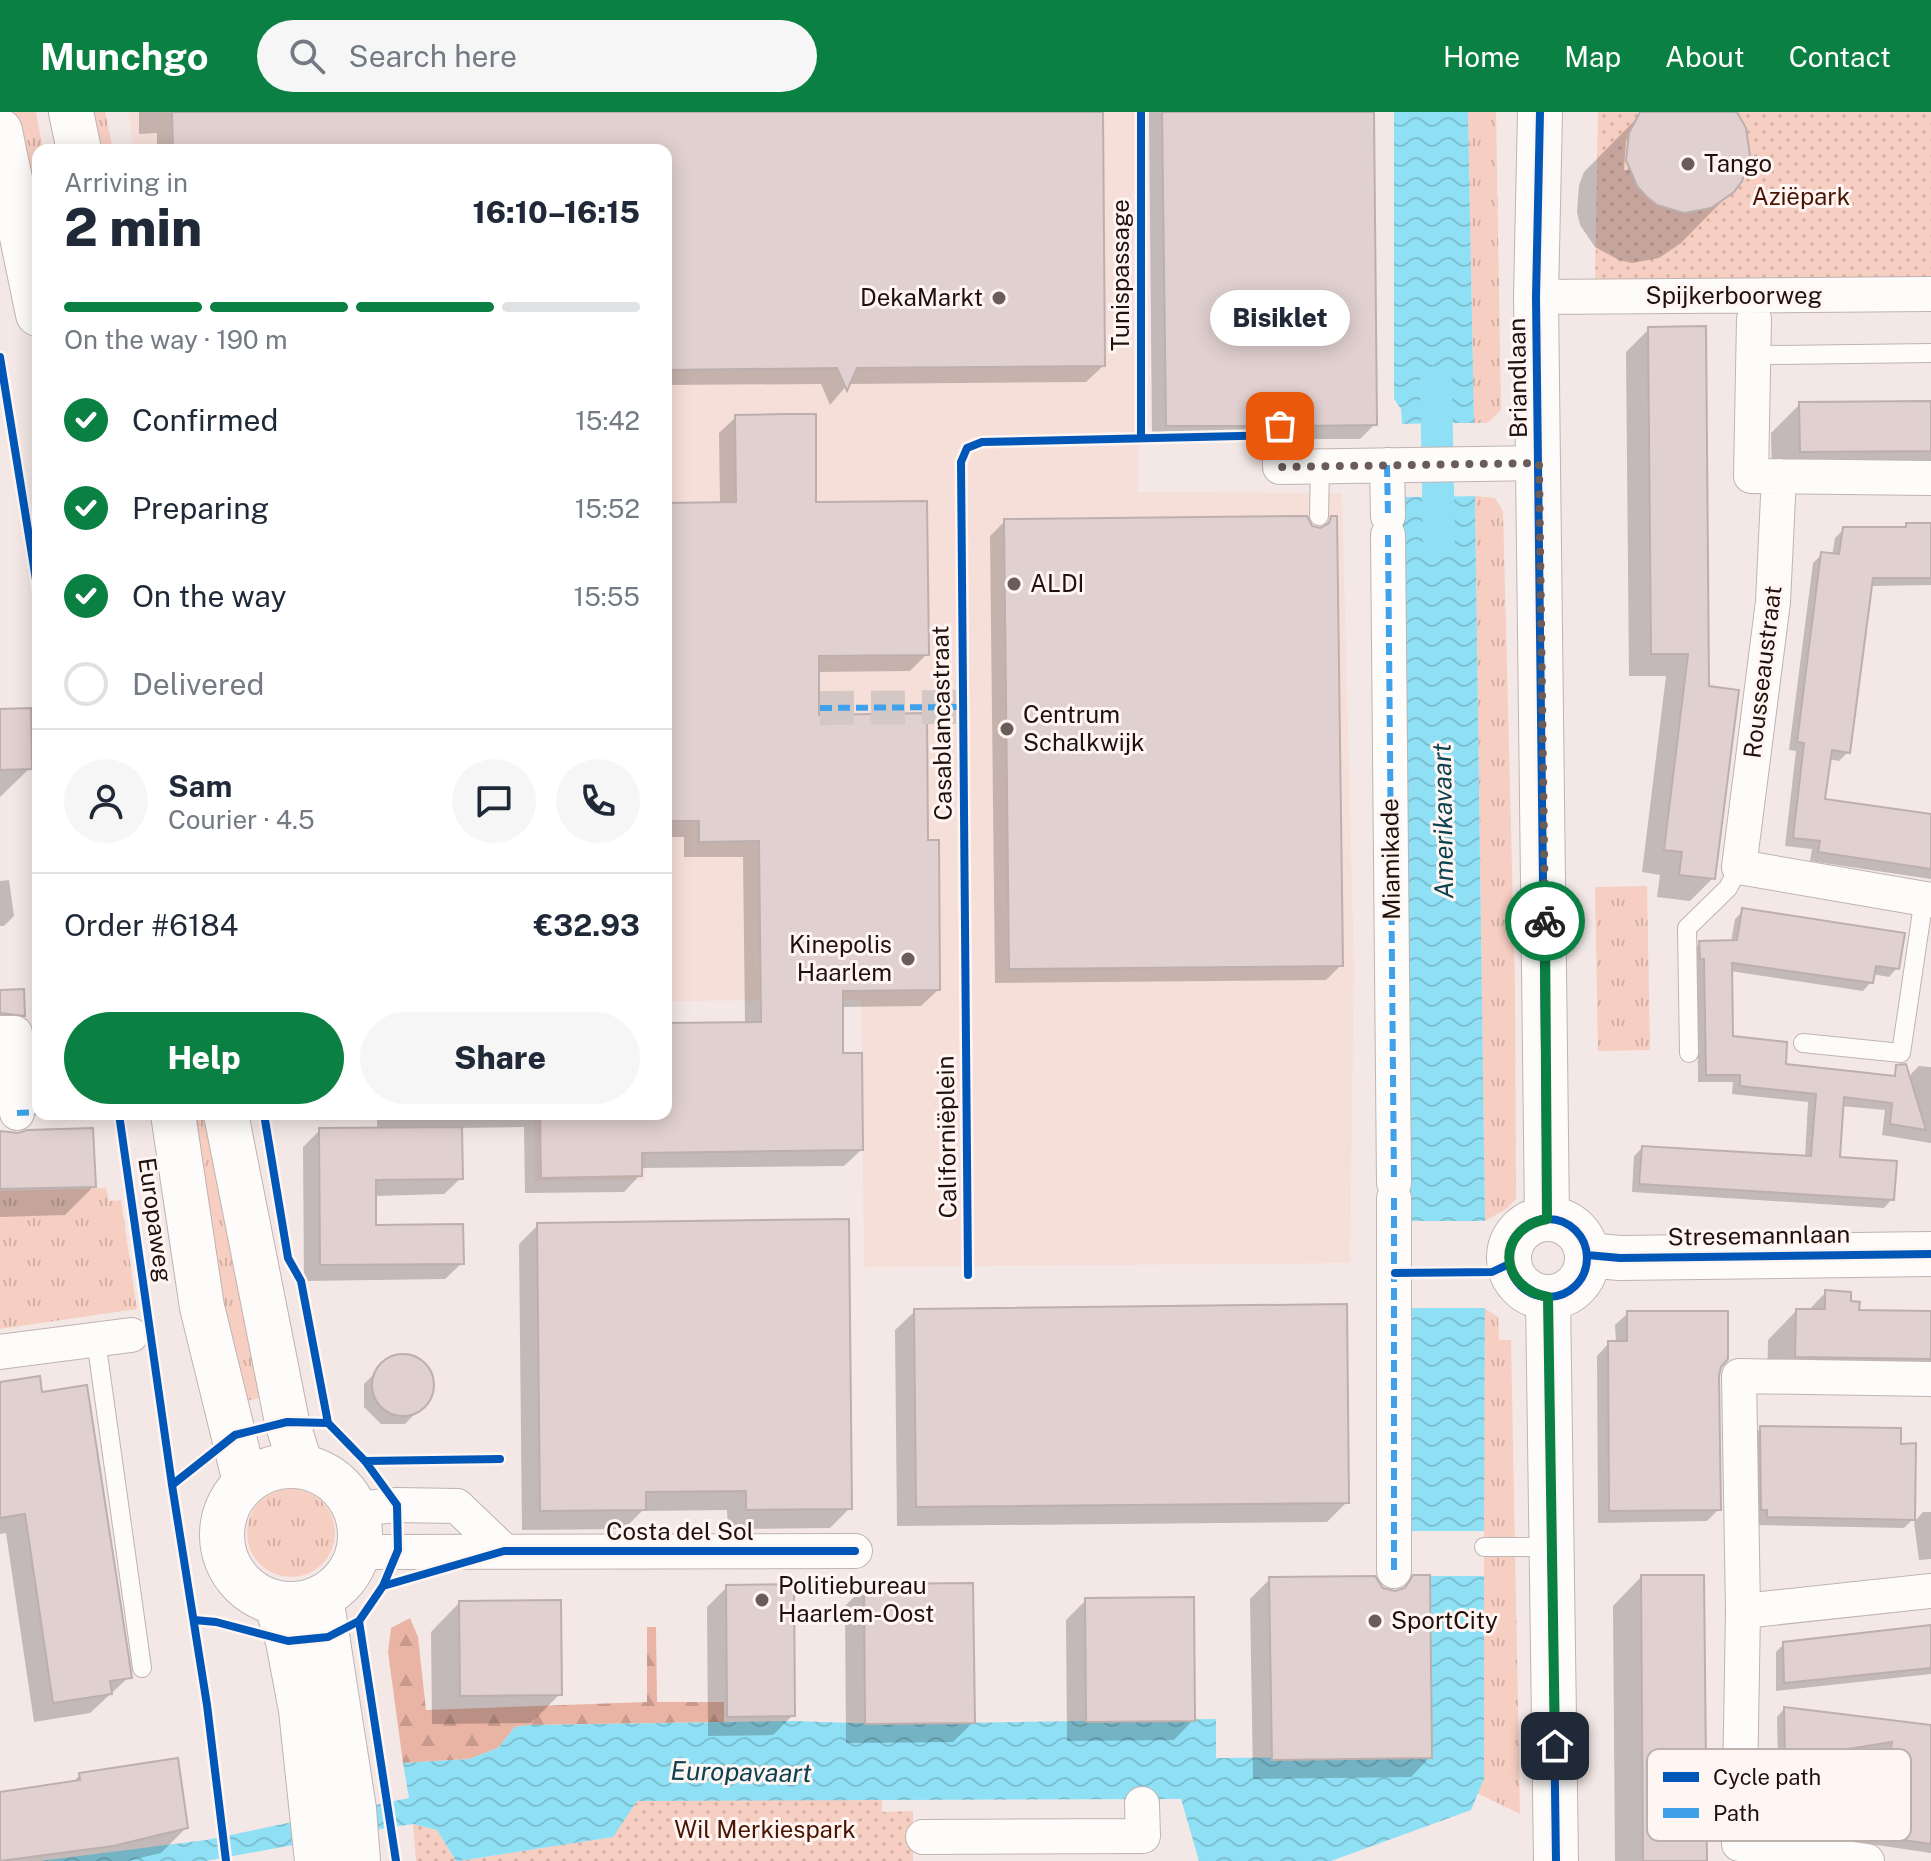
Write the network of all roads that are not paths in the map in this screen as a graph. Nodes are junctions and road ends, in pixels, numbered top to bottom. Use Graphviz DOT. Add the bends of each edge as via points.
graph roads {
  1 [pos="71,112"];
  2 [pos="1540,112"];
  3 [pos="0,131"];
  4 [pos="78,144"];
  5 [pos="32,285"];
  6 [pos="1931,294"];
  7 [pos="1536,297"];
  8 [pos="1754,319"];
  9 [pos="1931,353"];
  10 [pos="1768,355"];
  11 [pos="1280,426"];
  12 [pos="1539,463"];
  13 [pos="1392,465"];
  14 [pos="1320,466"];
  15 [pos="1779,476"];
  16 [pos="1931,478"];
  17 [pos="1319,516"];
  18 [pos="1739,867"];
  19 [pos="1927,899"];
  20 [pos="0,1033"];
  21 [pos="1803,1043"];
  22 [pos="1689,1053"];
  23 [pos="18,1113"];
  24 [pos="174,1120"];
  25 [pos="227,1120"];
  26 [pos="1547,1219"];
  27 [pos="1931,1254"];
  28 [pos="1587,1255"];
  29 [pos="1548,1297"];
  30 [pos="131,1335"];
  31 [pos="96,1340"];
  32 [pos="0,1352"];
  33 [pos="1931,1379"];
  34 [pos="301,1466"];
  35 [pos="245,1482"];
  36 [pos="355,1509"];
  37 [pos="1484,1547"];
  38 [pos="1552,1547"];
  39 [pos="504,1551"];
  40 [pos="855,1551"];
  41 [pos="359,1552"];
  42 [pos="1394,1571"];
  43 [pos="1931,1591"];
  44 [pos="321,1597"];
  45 [pos="276,1603"];
  46 [pos="1743,1611"];
  47 [pos="142,1668"];
  48 [pos="1741,1749"];
  49 [pos="1145,1834"];
  50 [pos="336,1837"];
  51 [pos="923,1837"];
  52 [pos="1739,1852"];
  53 [pos="1556,1861"];
  54 [pos="1867,1861"];
  1 -- 4 [label="street"];
  2 -- 7 [label="street, Briandlaan"];
  3 -- 5 [label="street"];
  6 -- 7 [label="street, Spijkerboorweg"];
  7 -- 12 [label="street, Briandlaan"];
  8 -- 15 [label="street" via="1751,476"];
  9 -- 10 [label="lane"];
  11 -- 14 [label="street" via="1280,467"];
  12 -- 13 [label="street"];
  12 -- 26 [label="street, Briandlaan"];
  13 -- 14 [label="street"];
  13 -- 42 [label="street, Miamikade" via="1388,526"];
  14 -- 17 [label="lane"];
  15 -- 16 [label="street"];
  15 -- 18 [label="street, Rousseaustraat" via="1773,602"];
  18 -- 19 [label="street"];
  18 -- 22 [label="lane, Rousseaustraat" via="1728,888 1687,928"];
  19 -- 21 [label="lane" via="1901,1053"];
  20 -- 23 [label="street" via="15,1033"];
  24 -- 35 [label="street, Europaweg" via="202,1307"];
  25 -- 34 [label="street" via="287,1422"];
  26 -- 28 [label="street" via="1570,1225 1585,1243"];
  26 -- 29 [label="street" via="1523,1228 1509,1250 1509,1264 1522,1288"];
  27 -- 28 [label="street, Stresemannlaan"];
  28 -- 29 [label="street" via="1581,1280 1561,1295"];
  29 -- 38 [label="street"];
  30 -- 31 [label="street"];
  31 -- 32 [label="street"];
  31 -- 47 [label="lane"];
  33 -- 46 [label="street" via="1739,1376"];
  34 -- 35 [label="street" via="281,1465"];
  34 -- 36 [label="street" via="334,1480"];
  35 -- 45 [label="street" via="224,1514 223,1552 242,1585"];
  36 -- 39 [label="street" via="457,1506"];
  36 -- 41 [label="street"];
  37 -- 38 [label="lane"];
  38 -- 53 [label="street"];
  39 -- 40 [label="street, Costa del Sol"];
  39 -- 41 [label="street, Costa del Sol"];
  41 -- 44 [label="street" via="338,1586"];
  43 -- 46 [label="street"];
  44 -- 45 [label="street"];
  44 -- 50 [label="street"];
  45 -- 50 [label="street"];
  46 -- 48 [label="street"];
  49 -- 51 [label="street"];
  52 -- 54 [label="street"];
}
